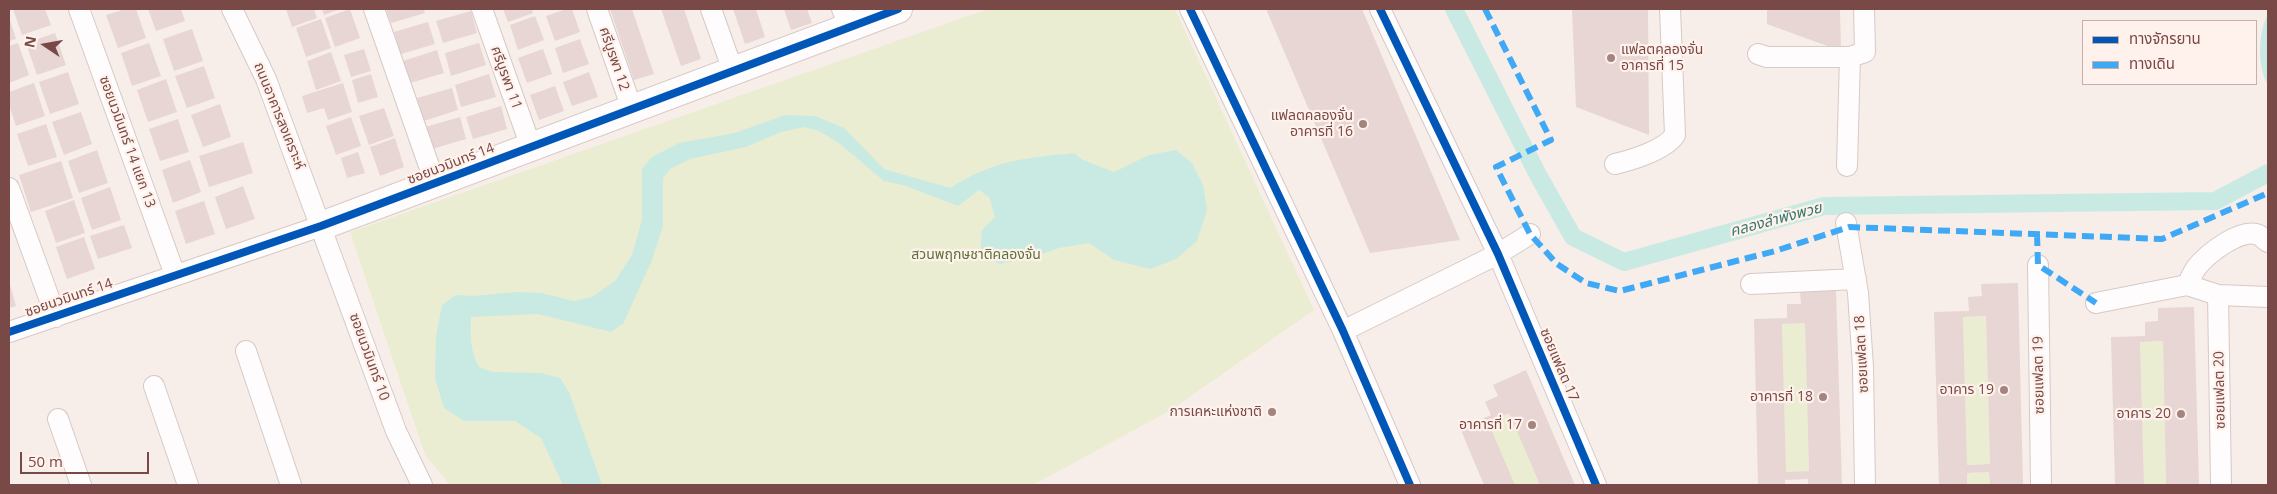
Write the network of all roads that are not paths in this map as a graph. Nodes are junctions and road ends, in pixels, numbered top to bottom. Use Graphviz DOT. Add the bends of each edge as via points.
graph roads {
  1 [pos="79,9"];
  2 [pos="232,9"];
  3 [pos="374,9"];
  4 [pos="482,9"];
  5 [pos="597,9"];
  6 [pos="712,9"];
  7 [pos="898,9"];
  8 [pos="1190,9"];
  9 [pos="1380,9"];
  10 [pos="1670,9"];
  11 [pos="1864,9"];
  12 [pos="845,18"];
  13 [pos="1758,54"];
  14 [pos="1850,57"];
  15 [pos="733,71"];
  16 [pos="632,109"];
  17 [pos="531,147"];
  18 [pos="1615,164"];
  19 [pos="1847,166"];
  20 [pos="435,183"];
  21 [pos="9,188"];
  22 [pos="1846,223"];
  23 [pos="321,226"];
  24 [pos="1530,234"];
  25 [pos="2268,242"];
  26 [pos="1498,254"];
  27 [pos="2038,265"];
  28 [pos="174,275"];
  29 [pos="1856,279"];
  30 [pos="1751,284"];
  31 [pos="2187,285"];
  32 [pos="2218,295"];
  33 [pos="2268,297"];
  34 [pos="2096,303"];
  35 [pos="56,317"];
  36 [pos="1343,330"];
  37 [pos="9,332"];
  38 [pos="246,351"];
  39 [pos="154,386"];
  40 [pos="58,419"];
  41 [pos="81,485"];
  42 [pos="188,485"];
  43 [pos="291,485"];
  44 [pos="422,485"];
  45 [pos="1410,485"];
  46 [pos="1596,485"];
  47 [pos="1865,485"];
  48 [pos="2040,485"];
  49 [pos="2221,485"];
  1 -- 28 [label="street, ซอยนวมินทร์ 14 แยก 13"];
  2 -- 23 [label="street, ถนนอาคารสงเคราะห์" via="266,79"];
  3 -- 20 [label="street"];
  4 -- 17 [label="street, ศรีบูรพา 11"];
  5 -- 16 [label="street, ศรีบูรพา 12"];
  6 -- 15 [label="street"];
  7 -- 12 [label="street, ซอยนวมินทร์ 14"];
  8 -- 36 [label="street"];
  9 -- 26 [label="street, ซอยแฟลต 17"];
  10 -- 18 [label="street" via="1675,135 1670,144"];
  11 -- 14 [label="street" via="1866,52"];
  12 -- 15 [label="street, ซอยนวมินทร์ 14"];
  13 -- 14 [label="street" via="1767,57"];
  14 -- 19 [label="street"];
  15 -- 16 [label="street, ซอยนวมินทร์ 14"];
  16 -- 17 [label="street, ซอยนวมินทร์ 14"];
  17 -- 20 [label="street, ซอยนวมินทร์ 14"];
  20 -- 23 [label="street, ซอยนวมินทร์ 14"];
  21 -- 35 [label="street"];
  22 -- 29 [label="street, ซอยแฟลต 18"];
  23 -- 28 [label="street, ซอยนวมินทร์ 14"];
  23 -- 44 [label="street, ซอยนวมินทร์ 10" via="396,431"];
  24 -- 26 [label="street"];
  25 -- 31 [label="street" via="2258,235 2239,236 2210,253 2196,268"];
  26 -- 36 [label="street"];
  26 -- 46 [label="street, ซอยแฟลต 17"];
  27 -- 48 [label="street, ซอยแฟลต 19"];
  28 -- 35 [label="street, ซอยนวมินทร์ 14"];
  29 -- 30 [label="street"];
  29 -- 47 [label="street, ซอยแฟลต 18" via="1863,367"];
  31 -- 32 [label="street"];
  31 -- 34 [label="street"];
  32 -- 33 [label="street"];
  32 -- 49 [label="street, ซอยแฟลต 20"];
  35 -- 37 [label="street, ซอยนวมินทร์ 14"];
  36 -- 45 [label="street"];
  38 -- 43 [label="street"];
  39 -- 42 [label="street"];
  40 -- 41 [label="street"];
}
